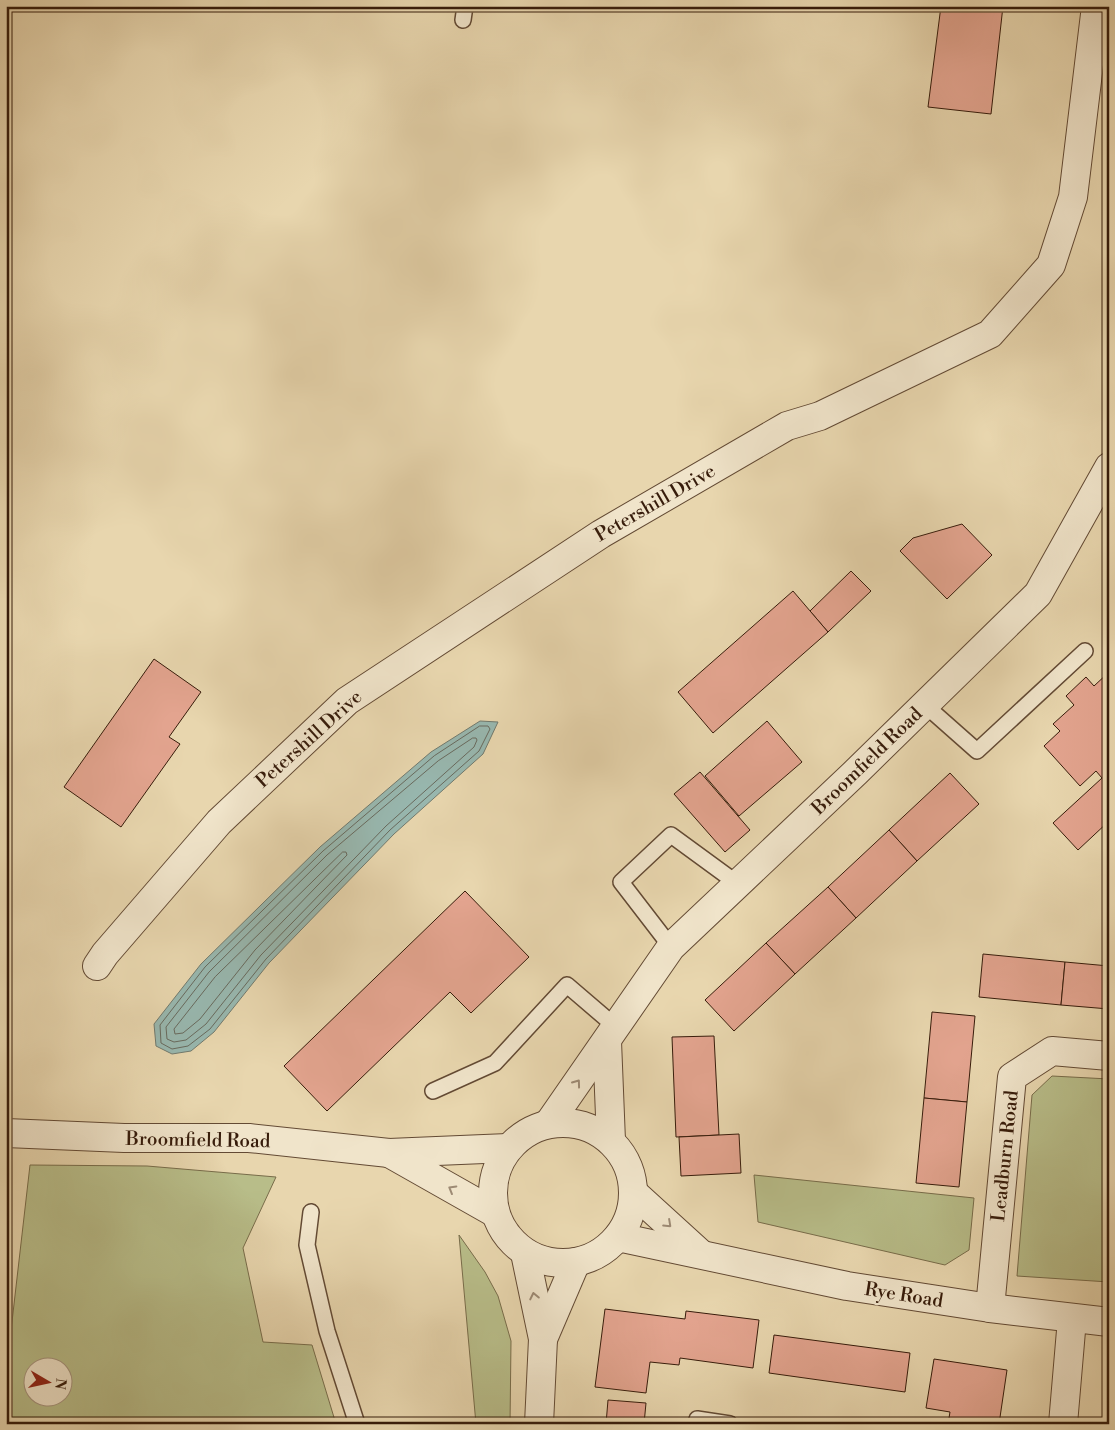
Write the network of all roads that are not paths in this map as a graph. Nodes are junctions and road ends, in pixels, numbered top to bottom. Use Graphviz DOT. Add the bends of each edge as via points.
graph roads {
  1 [pos="1096,6"];
  2 [pos="1109,467"];
  3 [pos="1085,651"];
  4 [pos="925,705"];
  5 [pos="738,884"];
  6 [pos="671,947"];
  7 [pos="97,966"];
  8 [pos="611,1034"];
  9 [pos="1109,1056"];
  10 [pos="433,1091"];
  11 [pos="549,1123"];
  12 [pos="6,1133"];
  13 [pos="611,1141"];
  14 [pos="508,1148"];
  15 [pos="389,1153"];
  16 [pos="634,1193"];
  17 [pos="311,1212"];
  18 [pos="495,1213"];
  19 [pos="618,1237"];
  20 [pos="525,1253"];
  21 [pos="702,1255"];
  22 [pos="576,1262"];
  23 [pos="990,1308"];
  24 [pos="1072,1319"];
  25 [pos="1109,1322"];
  26 [pos="543,1339"];
  27 [pos="698,1419"];
  28 [pos="357,1424"];
  29 [pos="539,1424"];
  30 [pos="730,1424"];
  31 [pos="1063,1424"];
  1 -- 7 [label="street, Petershill Drive" via="1073,197 1051,266 990,334 820,416 787,426 601,534 347,701 219,822"];
  2 -- 4 [label="street, Broomfield Road" via="1038,594"];
  3 -- 4 [label="lane" via="977,752"];
  4 -- 5 [label="street, Broomfield Road"];
  5 -- 6 [label="street, Broomfield Road"];
  5 -- 6 [label="lane" via="671,835 621,882"];
  6 -- 8 [label="street, Broomfield Road"];
  8 -- 10 [label="lane" via="567,985 494,1063"];
  11 -- 8 [label="street, Broomfield Road, one-way"];
  8 -- 13 [label="street"];
  9 -- 23 [label="street, Leadburn Road" via="1052,1051 1012,1077"];
  11 -- 13 [label="street" via="575,1122"];
  11 -- 14 [label="street" via="523,1133"];
  12 -- 15 [label="street, Broomfield Road" via="124,1138 249,1138"];
  13 -- 16 [label="street" via="628,1164"];
  14 -- 15 [label="street, Broomfield Road"];
  14 -- 18 [label="street" via="493,1180"];
  18 -- 15 [label="street, Broomfield Road, one-way"];
  16 -- 19 [label="street" via="629,1219"];
  16 -- 21 [label="street, one-way"];
  17 -- 28 [label="lane" via="307,1245 328,1331"];
  18 -- 20 [label="street" via="509,1239"];
  19 -- 21 [label="street, Rye Road"];
  19 -- 22 [label="street" via="605,1250"];
  20 -- 22 [label="street" via="552,1263"];
  26 -- 20 [label="street, one-way"];
  21 -- 23 [label="street, Rye Road" via="847,1286"];
  22 -- 26 [label="street"];
  23 -- 24 [label="street, Rye Road"];
  24 -- 25 [label="street, Rye Road"];
  24 -- 31 [label="street"];
  26 -- 29 [label="street"];
  27 -- 30 [label="lane"];
}
